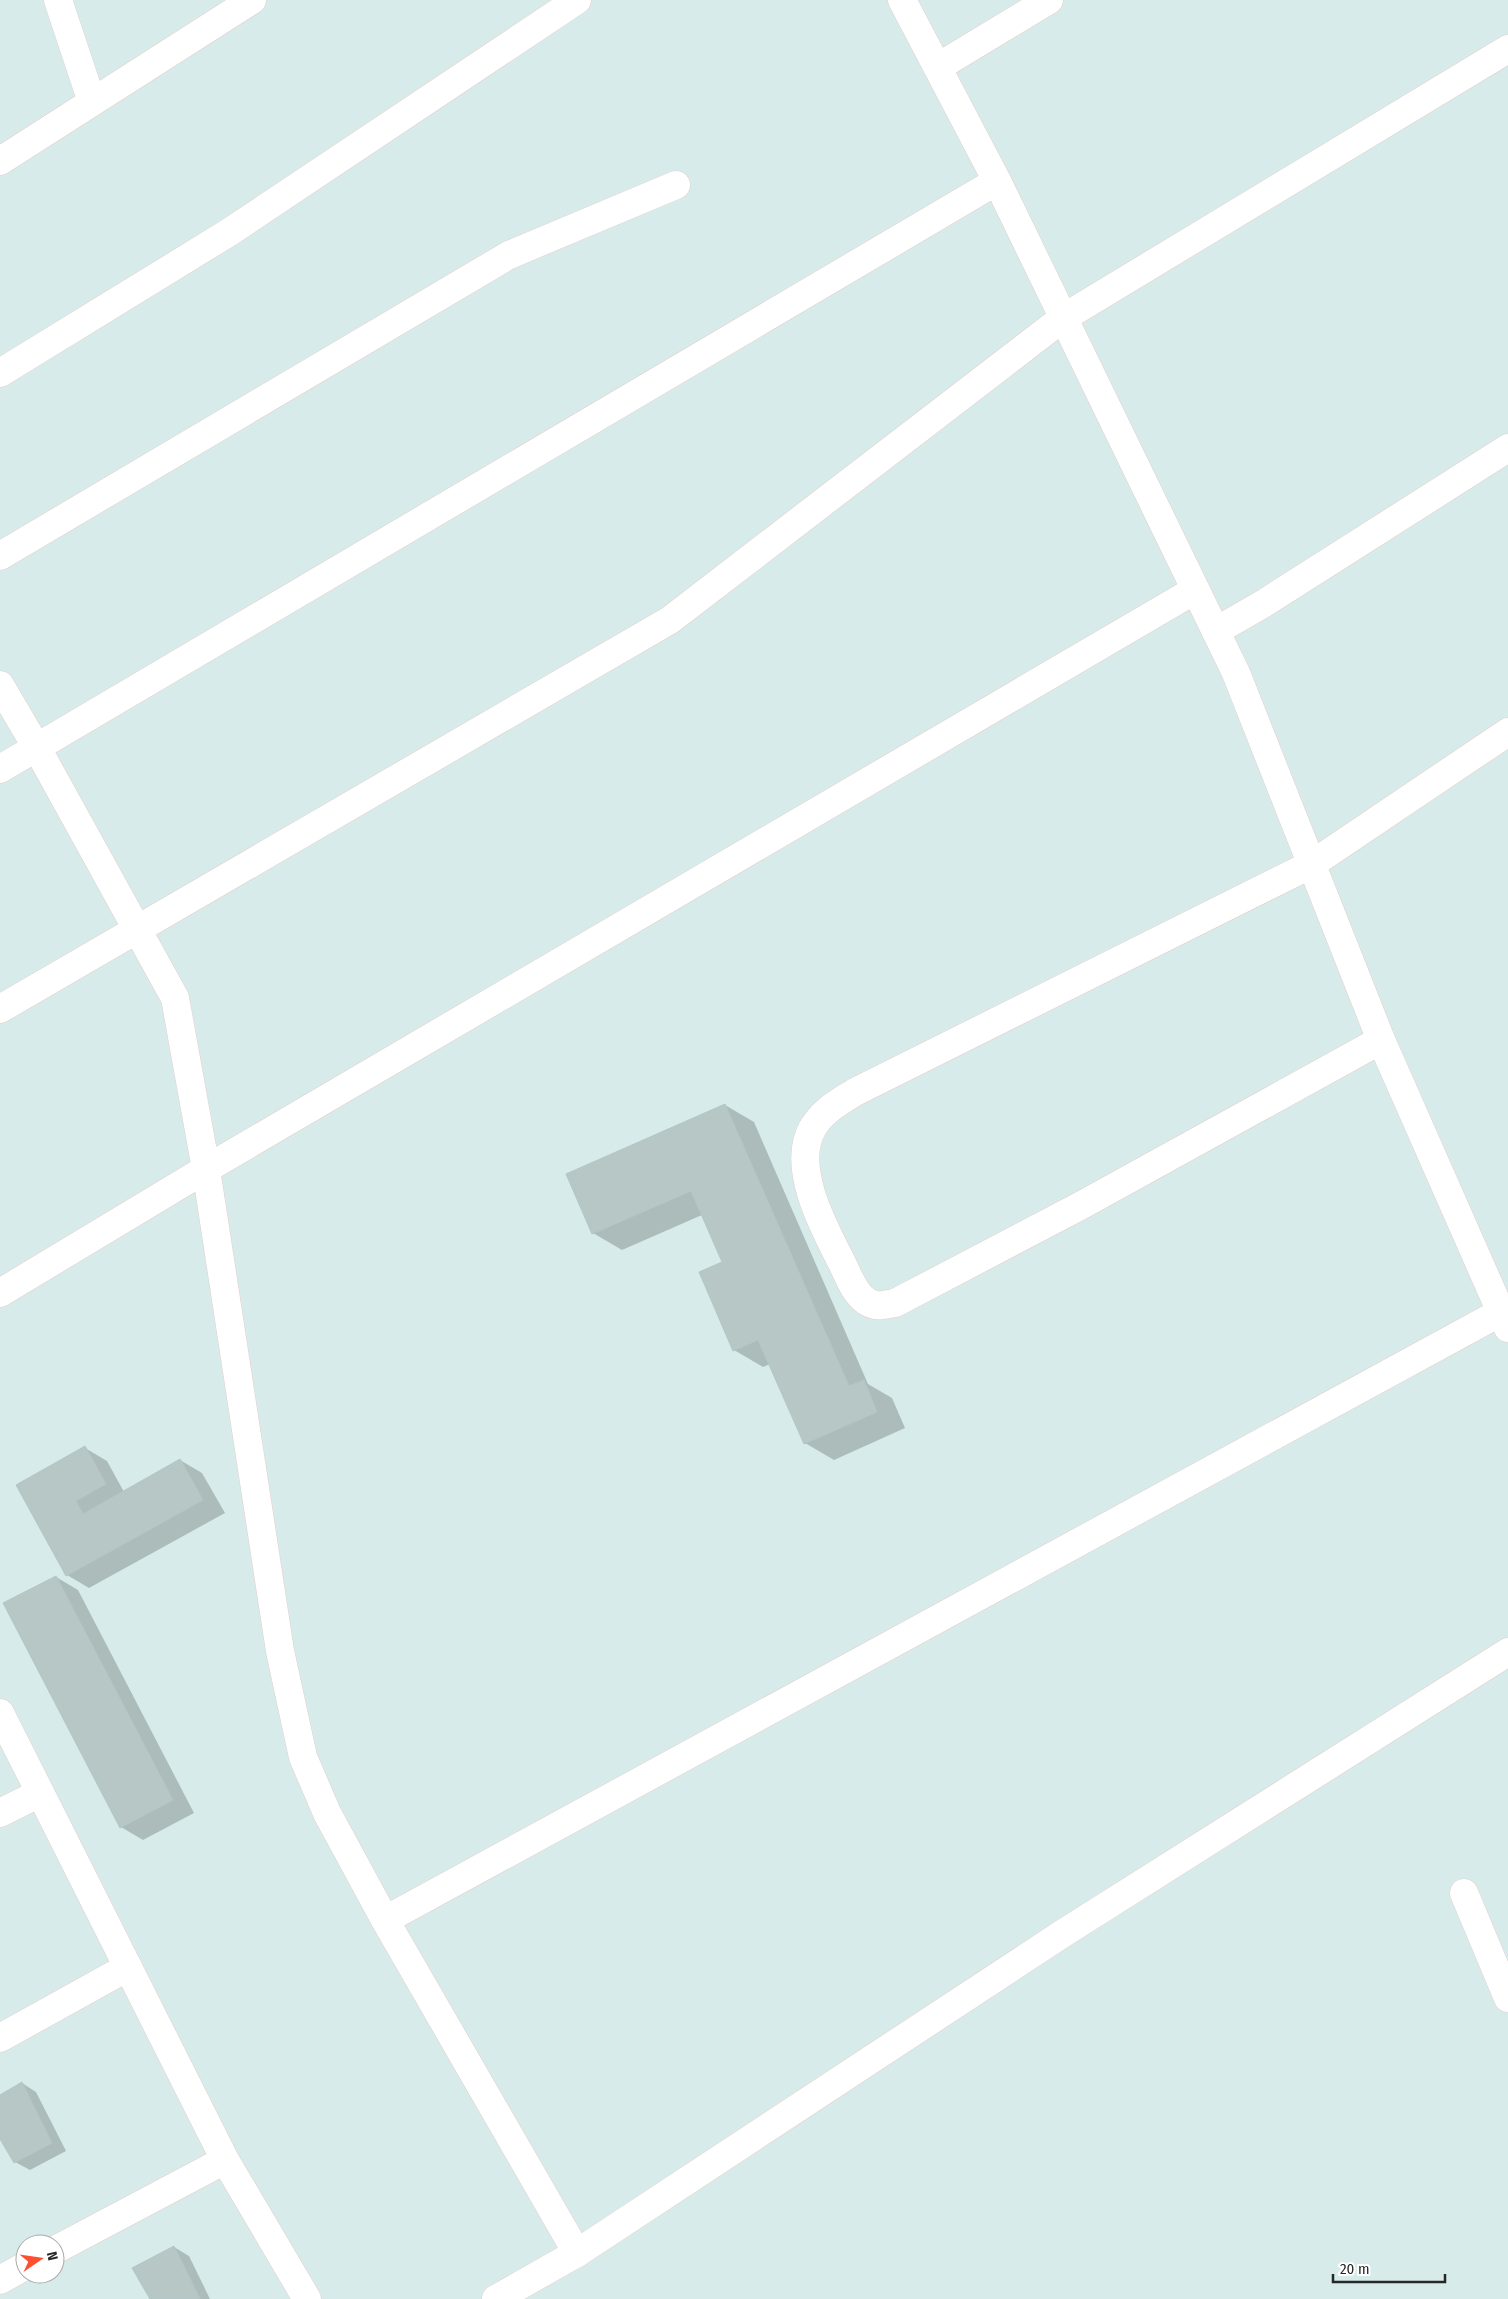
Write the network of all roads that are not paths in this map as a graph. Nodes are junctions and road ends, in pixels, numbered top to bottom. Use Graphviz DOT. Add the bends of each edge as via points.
graph roads {
  1 [pos="58,0"];
  2 [pos="252,0"];
  3 [pos="577,0"];
  4 [pos="902,0"];
  5 [pos="1049,0"];
  6 [pos="1508,49"];
  7 [pos="938,67"];
  8 [pos="92,102"];
  9 [pos="0,160"];
  10 [pos="997,181"];
  11 [pos="676,184"];
  12 [pos="1063,318"];
  13 [pos="0,373"];
  14 [pos="1508,448"];
  15 [pos="0,556"];
  16 [pos="1196,590"];
  17 [pos="1216,631"];
  18 [pos="0,685"];
  19 [pos="1508,732"];
  20 [pos="37,748"];
  21 [pos="0,770"];
  22 [pos="1312,864"];
  23 [pos="137,928"];
  24 [pos="0,1009"];
  25 [pos="1381,1040"];
  26 [pos="206,1169"];
  27 [pos="0,1293"];
  28 [pos="1505,1320"];
  29 [pos="1508,1652"];
  30 [pos="0,1713"];
  31 [pos="40,1792"];
  32 [pos="0,1813"];
  33 [pos="1464,1893"];
  34 [pos="385,1920"];
  35 [pos="128,1967"];
  36 [pos="1508,1998"];
  37 [pos="0,2038"];
  38 [pos="225,2160"];
  39 [pos="65,2245"];
  40 [pos="576,2253"];
  41 [pos="15,2272"];
  42 [pos="0,2280"];
  43 [pos="307,2299"];
  44 [pos="496,2299"];
  1 -- 8 [label="street"];
  2 -- 8 [label="street"];
  3 -- 13 [label="street" via="228,233"];
  4 -- 7 [label="street"];
  5 -- 7 [label="street"];
  6 -- 12 [label="street"];
  7 -- 10 [label="street"];
  8 -- 9 [label="street"];
  10 -- 12 [label="street"];
  10 -- 20 [label="street"];
  11 -- 15 [label="street" via="508,256"];
  12 -- 16 [label="street"];
  12 -- 23 [label="street" via="670,620"];
  14 -- 17 [label="street"];
  16 -- 17 [label="street"];
  16 -- 26 [label="street"];
  17 -- 22 [label="street"];
  18 -- 20 [label="street"];
  19 -- 22 [label="street"];
  20 -- 21 [label="street"];
  20 -- 23 [label="street"];
  22 -- 25 [label="street"];
  22 -- 25 [label="street" via="854,1092 824,1112 811,1130 805,1157 808,1182 820,1220 865,1301 878,1307 895,1303"];
  23 -- 24 [label="street"];
  23 -- 26 [label="street" via="175,998"];
  25 -- 28 [label="street"];
  26 -- 27 [label="street"];
  26 -- 34 [label="street" via="280,1650 303,1757 327,1813"];
  28 -- 34 [label="street"];
  29 -- 40 [label="street" via="1062,1934"];
  30 -- 31 [label="street"];
  31 -- 32 [label="street"];
  31 -- 35 [label="street"];
  33 -- 36 [label="street"];
  34 -- 40 [label="street"];
  35 -- 37 [label="street"];
  35 -- 38 [label="street"];
  38 -- 39 [label="street"];
  38 -- 43 [label="street"];
  40 -- 44 [label="street"];
  41 -- 42 [label="street"];
}
